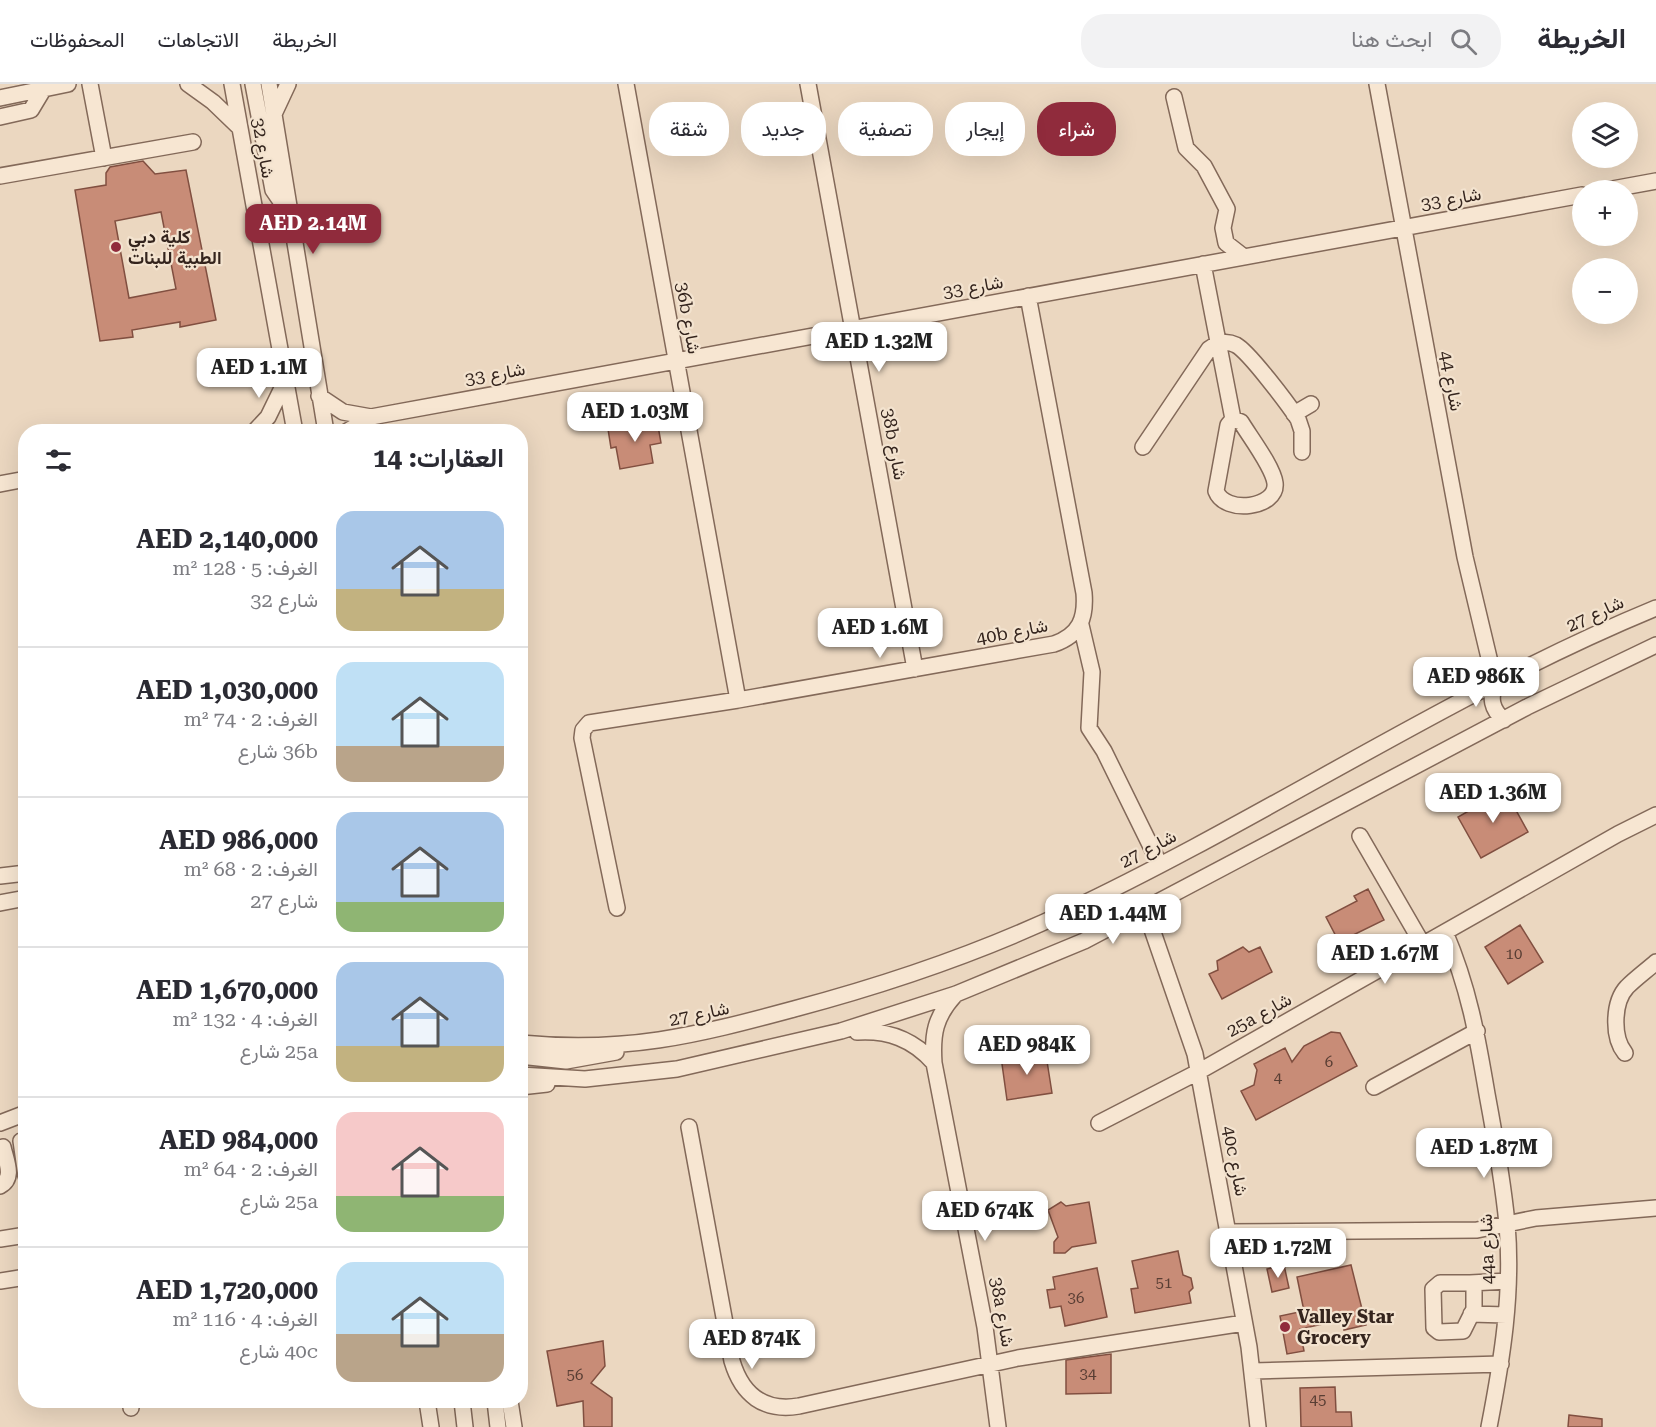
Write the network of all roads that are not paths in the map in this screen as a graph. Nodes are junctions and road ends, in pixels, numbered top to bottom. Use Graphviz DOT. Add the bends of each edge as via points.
graph roads {
  1 [pos="68,84"];
  2 [pos="90,84"];
  3 [pos="188,84"];
  4 [pos="232,84"];
  5 [pos="253,84"];
  6 [pos="269,84"];
  7 [pos="288,84"];
  8 [pos="626,84"];
  9 [pos="808,84"];
  10 [pos="1377,84"];
  11 [pos="43,90"];
  12 [pos="1174,97"];
  13 [pos="0,98"];
  14 [pos="274,114"];
  15 [pos="0,117"];
  16 [pos="240,128"];
  17 [pos="193,142"];
  18 [pos="104,158"];
  19 [pos="0,176"];
  20 [pos="1656,182"];
  21 [pos="1638,185"];
  22 [pos="1572,197"];
  23 [pos="290,214"];
  24 [pos="1403,228"];
  25 [pos="1244,257"];
  26 [pos="1203,264"];
  27 [pos="1028,296"];
  28 [pos="854,328"];
  29 [pos="1218,344"];
  30 [pos="676,361"];
  31 [pos="285,382"];
  32 [pos="320,396"];
  33 [pos="1311,404"];
  34 [pos="1294,414"];
  35 [pos="370,417"];
  36 [pos="1233,419"];
  37 [pos="261,424"];
  38 [pos="293,424"];
  39 [pos="325,424"];
  40 [pos="359,424"];
  41 [pos="1143,447"];
  42 [pos="1302,453"];
  43 [pos="18,481"];
  44 [pos="0,484"];
  45 [pos="1656,608"];
  46 [pos="1081,625"];
  47 [pos="1656,645"];
  48 [pos="915,669"];
  49 [pos="1495,683"];
  50 [pos="738,700"];
  51 [pos="1504,720"];
  52 [pos="1656,815"];
  53 [pos="1360,836"];
  54 [pos="1160,865"];
  55 [pos="18,874"];
  56 [pos="0,876"];
  57 [pos="18,900"];
  58 [pos="0,903"];
  59 [pos="617,908"];
  60 [pos="1145,909"];
  61 [pos="1445,932"];
  62 [pos="1423,945"];
  63 [pos="1656,962"];
  64 [pos="957,994"];
  65 [pos="841,1031"];
  66 [pos="1477,1031"];
  67 [pos="528,1044"];
  68 [pos="632,1045"];
  69 [pos="1624,1053"];
  70 [pos="528,1057"];
  71 [pos="934,1063"];
  72 [pos="1198,1072"];
  73 [pos="528,1075"];
  74 [pos="585,1079"];
  75 [pos="528,1086"];
  76 [pos="1374,1087"];
  77 [pos="18,1116"];
  78 [pos="0,1123"];
  79 [pos="1099,1123"];
  80 [pos="689,1127"];
  81 [pos="18,1142"];
  82 [pos="2,1148"];
  83 [pos="0,1186"];
  84 [pos="1656,1208"];
  85 [pos="1507,1224"];
  86 [pos="1228,1232"];
  87 [pos="18,1236"];
  88 [pos="0,1239"];
  89 [pos="18,1279"];
  90 [pos="0,1281"];
  91 [pos="1508,1281"];
  92 [pos="1470,1283"];
  93 [pos="1471,1314"];
  94 [pos="1506,1315"];
  95 [pos="1244,1323"];
  96 [pos="991,1363"];
  97 [pos="1501,1364"];
  98 [pos="1253,1371"];
  99 [pos="428,1408"];
  100 [pos="463,1408"];
  101 [pos="496,1408"];
  102 [pos="511,1408"];
  103 [pos="431,1427"];
  104 [pos="465,1427"];
  105 [pos="498,1427"];
  106 [pos="514,1427"];
  107 [pos="998,1427"];
  108 [pos="1258,1427"];
  109 [pos="1489,1427"];
  1 -- 11 [label="street"];
  2 -- 18 [label="street"];
  3 -- 16 [label="street"];
  4 -- 16 [label="street, شارع 32"];
  5 -- 23 [label="street" via="273,190"];
  6 -- 14 [label="street, شارع 32"];
  7 -- 14 [label="street"];
  8 -- 30 [label="street, 36b شارع"];
  9 -- 28 [label="street, 38b شارع"];
  10 -- 24 [label="street, شارع 44"];
  11 -- 13 [label="street"];
  11 -- 15 [label="street" via="31,110"];
  12 -- 25 [label="street" via="1186,148 1204,166 1227,209 1226,243"];
  14 -- 23 [label="street, شارع 32"];
  16 -- 31 [label="street, شارع 32"];
  17 -- 18 [label="street"];
  18 -- 19 [label="street"];
  20 -- 21 [label="street"];
  22 -- 24 [label="street, شارع 33"];
  23 -- 32 [label="street, شارع 32"];
  24 -- 25 [label="street, شارع 33"];
  24 -- 49 [label="street, شارع 44" via="1465,557"];
  25 -- 26 [label="street, شارع 33"];
  26 -- 27 [label="street, شارع 33"];
  26 -- 29 [label="street"];
  27 -- 28 [label="street, شارع 33"];
  27 -- 46 [label="street" via="1084,593 1085,615"];
  28 -- 30 [label="street, شارع 33"];
  28 -- 48 [label="street, 38b شارع"];
  29 -- 34 [label="street" via="1228,343 1242,350"];
  29 -- 36 [label="street"];
  29 -- 41 [label="street" via="1209,350"];
  30 -- 35 [label="street, شارع 33"];
  30 -- 50 [label="street, 36b شارع"];
  31 -- 37 [label="street"];
  31 -- 38 [label="street, شارع 32"];
  32 -- 35 [label="street, شارع 33" via="343,412"];
  32 -- 39 [label="street, شارع 32"];
  33 -- 34 [label="street"];
  34 -- 42 [label="street" via="1302,431"];
  35 -- 40 [label="street, شارع 33"];
  36 -- 36 [label="street" via="1228,424 1215,486 1218,497 1232,506 1266,501 1274,492 1275,480 1241,422"];
  43 -- 44 [label="street"];
  45 -- 49 [label="street, شارع 27"];
  46 -- 48 [label="street, 40b شارع" via="1065,640 1054,644"];
  46 -- 54 [label="street" via="1092,672 1089,728"];
  47 -- 51 [label="street"];
  48 -- 50 [label="street, 40b شارع"];
  49 -- 51 [label="street, شارع 44" via="1491,698"];
  49 -- 54 [label="street, شارع 27"];
  50 -- 59 [label="street, 40b شارع" via="594,722 583,730"];
  51 -- 60 [label="street"];
  52 -- 61 [label="street, 25a شارع"];
  53 -- 62 [label="street"];
  54 -- 68 [label="street, شارع 27" via="1066,912 925,970 731,1028"];
  55 -- 56 [label="street"];
  57 -- 58 [label="street"];
  60 -- 64 [label="street" via="1084,941"];
  60 -- 72 [label="street, 40c شارع" via="1191,1036"];
  61 -- 62 [label="street, 25a شارع"];
  61 -- 66 [label="street, 44a شارع" via="1466,982"];
  62 -- 72 [label="street, 25a شارع"];
  63 -- 69 [label="street" via="1620,998 1616,1029"];
  64 -- 65 [label="street"];
  64 -- 71 [label="street, 38a شارع" via="937,1020"];
  65 -- 71 [label="street" via="899,1036 924,1051"];
  65 -- 74 [label="street" via="677,1069"];
  66 -- 76 [label="street"];
  66 -- 85 [label="street, 44a شارع"];
  67 -- 68 [label="street, شارع 27"];
  68 -- 70 [label="street" via="583,1060"];
  71 -- 96 [label="street, 38a شارع"];
  72 -- 79 [label="street, 25a شارع"];
  72 -- 86 [label="street, 40c شارع"];
  73 -- 74 [label="street"];
  74 -- 75 [label="street"];
  77 -- 78 [label="street"];
  80 -- 96 [label="street" via="732,1361 744,1389 755,1400 769,1406 791,1407"];
  81 -- 82 [label="street"];
  82 -- 83 [label="street" via="9,1176"];
  84 -- 85 [label="street"];
  85 -- 86 [label="street" via="1477,1230"];
  85 -- 91 [label="street, 44a شارع"];
  86 -- 95 [label="street, 40c شارع"];
  87 -- 88 [label="street"];
  89 -- 90 [label="street"];
  91 -- 92 [label="street"];
  91 -- 94 [label="street, 44a شارع"];
  92 -- 93 [label="street" via="1474,1288"];
  92 -- 93 [label="street" via="1435,1284 1434,1328 1439,1332 1463,1332"];
  93 -- 94 [label="street"];
  94 -- 97 [label="street, 44a شارع"];
  95 -- 96 [label="street"];
  95 -- 98 [label="street, 40c شارع"];
  96 -- 107 [label="street, 38a شارع"];
  97 -- 98 [label="street"];
  97 -- 109 [label="street, 44a شارع"];
  98 -- 108 [label="street, 40c شارع"];
  99 -- 103 [label="street"];
  100 -- 104 [label="street"];
  101 -- 105 [label="street"];
  102 -- 106 [label="street"];
}
